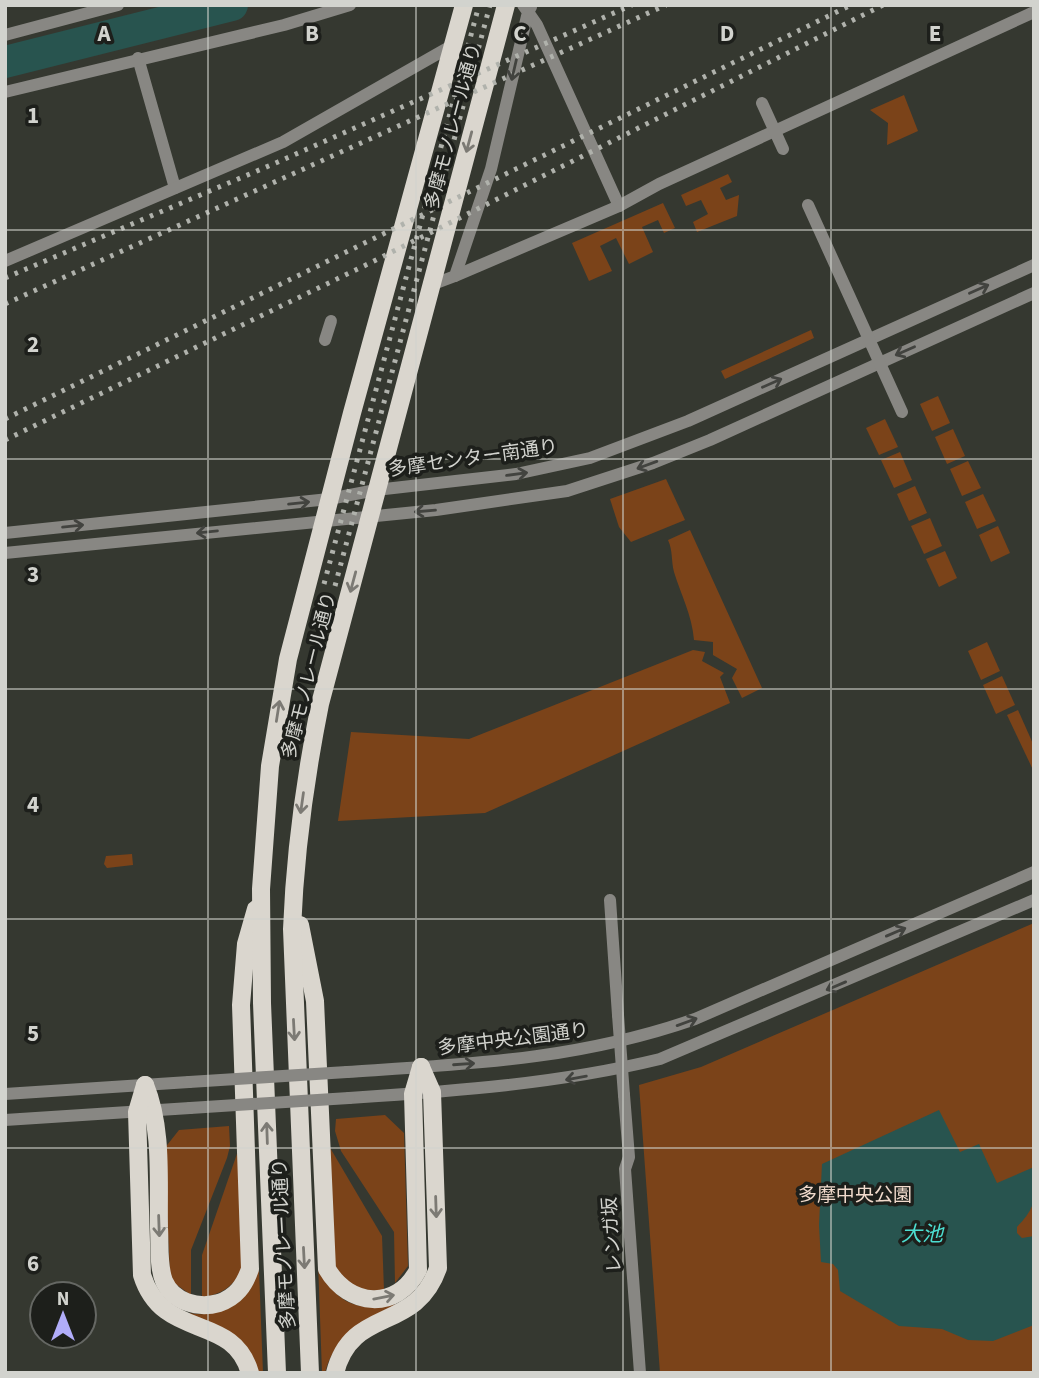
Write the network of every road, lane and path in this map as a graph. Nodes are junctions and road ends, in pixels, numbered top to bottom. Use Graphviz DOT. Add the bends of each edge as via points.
graph roads {
  1 [pos="118,5"];
  2 [pos="350,5"];
  3 [pos="464,5"];
  4 [pos="506,5"];
  5 [pos="528,7"];
  6 [pos="1034,12"];
  7 [pos="5,35"];
  8 [pos="453,45"];
  9 [pos="138,58"];
  10 [pos="5,92"];
  11 [pos="762,103"];
  12 [pos="783,149"];
  13 [pos="174,188"];
  14 [pos="808,205"];
  15 [pos="619,206"];
  16 [pos="5,261"];
  17 [pos="1034,265"];
  18 [pos="455,276"];
  19 [pos="431,285"];
  20 [pos="1034,293"];
  21 [pos="331,321"];
  22 [pos="325,340"];
  23 [pos="902,412"];
  24 [pos="376,490"];
  25 [pos="329,499"];
  26 [pos="370,516"];
  27 [pos="324,520"];
  28 [pos="5,533"];
  29 [pos="5,553"];
  30 [pos="1034,872"];
  31 [pos="261,889"];
  32 [pos="293,890"];
  33 [pos="610,900"];
  34 [pos="1034,900"];
  35 [pos="421,1067"];
  36 [pos="145,1086"];
  37 [pos="432,1092"];
  38 [pos="5,1094"];
  39 [pos="413,1094"];
  40 [pos="146,1111"];
  41 [pos="5,1120"];
  42 [pos="250,1373"];
  43 [pos="277,1373"];
  44 [pos="310,1373"];
  45 [pos="335,1373"];
  46 [pos="640,1373"];
  1 -- 7 [label="street"];
  2 -- 9 [label="street"];
  3 -- 8 [label="main road, 多摩モノレール通り"];
  4 -- 19 [label="main road, 多摩モノレール通り, one-way"];
  5 -- 15 [label="street"];
  5 -- 18 [label="street, one-way" via="491,169"];
  6 -- 15 [label="street"];
  8 -- 13 [label="street" via="283,142"];
  8 -- 25 [label="main road, 多摩モノレール通り"];
  9 -- 10 [label="street"];
  9 -- 13 [label="street"];
  11 -- 12 [label="street, bridge"];
  13 -- 16 [label="street"];
  14 -- 23 [label="street, bridge"];
  15 -- 18 [label="street"];
  24 -- 17 [label="street, 多摩センター南通り, one-way" via="539,471 623,446"];
  18 -- 19 [label="street"];
  19 -- 24 [label="main road, 多摩モノレール通り"];
  20 -- 26 [label="street, one-way" via="710,440 607,479 519,500"];
  21 -- 22 [label="street"];
  24 -- 25 [label="street, 多摩センター南通り"];
  24 -- 26 [label="main road, 多摩モノレール通り"];
  25 -- 27 [label="main road, 多摩モノレール通り"];
  28 -- 25 [label="street, 多摩センター南通り, one-way"];
  26 -- 27 [label="street"];
  26 -- 32 [label="main road, 多摩モノレール通り, one-way" via="308,761"];
  27 -- 29 [label="street, one-way"];
  31 -- 27 [label="main road, 多摩モノレール通り, one-way" via="268,777 280,698"];
  35 -- 30 [label="street, 多摩中央公園通り, one-way" via="557,1055 653,1034"];
  40 -- 31 [label="main road, one-way" via="165,1284 186,1302 199,1306 222,1302 239,1291 250,1269 241,1005 246,944"];
  43 -- 31 [label="main road, 多摩モノレール通り, one-way"];
  32 -- 39 [label="main road, one-way" via="315,1001 327,1269 347,1293 362,1299 397,1295 418,1270"];
  32 -- 44 [label="main road, 多摩モノレール通り, one-way" via="293,1002"];
  33 -- 46 [label="street, レンガ坂, bridge"];
  34 -- 37 [label="street, one-way" via="660,1059 559,1081"];
  35 -- 36 [label="street, 多摩中央公園通り, bridge"];
  35 -- 37 [label="main road"];
  35 -- 39 [label="main road"];
  36 -- 38 [label="street, 多摩中央公園通り"];
  36 -- 40 [label="main road"];
  37 -- 39 [label="street"];
  37 -- 45 [label="main road, one-way" via="438,1268 418,1303 368,1326 354,1338 342,1352"];
  39 -- 40 [label="street, bridge"];
  40 -- 41 [label="street"];
  40 -- 42 [label="main road" via="142,1275 146,1287 166,1313 214,1331 234,1344"];
}
